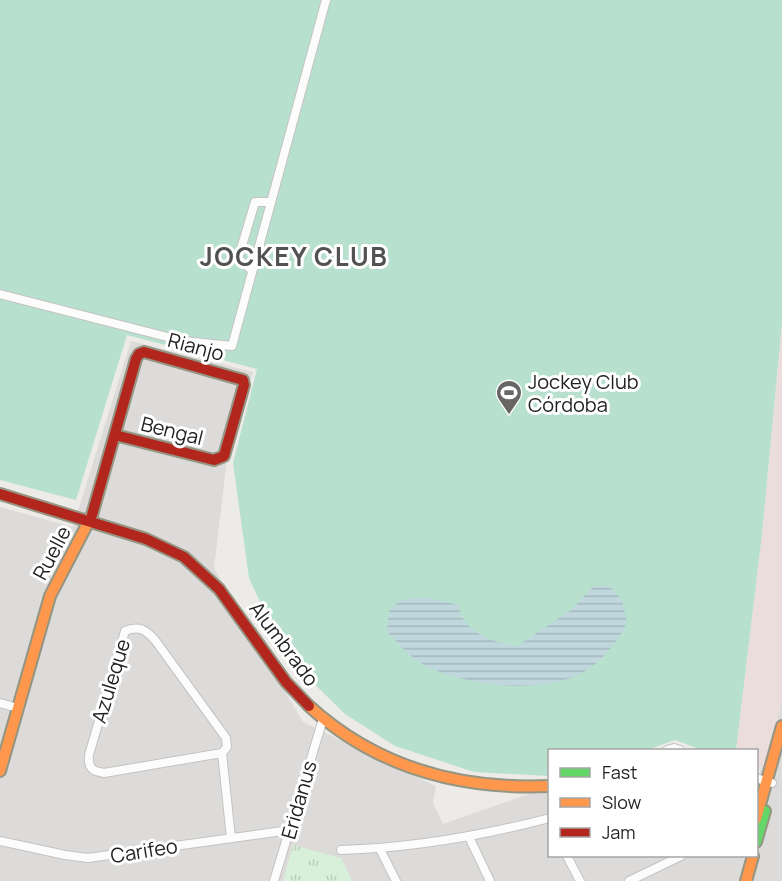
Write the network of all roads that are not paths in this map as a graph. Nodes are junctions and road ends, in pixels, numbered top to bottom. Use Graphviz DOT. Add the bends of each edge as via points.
graph roads {
  1 [pos="326,0"];
  2 [pos="271,202"];
  3 [pos="252,270"];
  4 [pos="0,294"];
  5 [pos="139,354"];
  6 [pos="115,435"];
  7 [pos="220,459"];
  8 [pos="0,494"];
  9 [pos="90,520"];
  10 [pos="0,703"];
  11 [pos="18,708"];
  12 [pos="322,718"];
  13 [pos="782,726"];
  14 [pos="782,751"];
  15 [pos="222,753"];
  16 [pos="0,771"];
  17 [pos="765,781"];
  18 [pos="548,786"];
  19 [pos="758,811"];
  20 [pos="548,819"];
  21 [pos="758,828"];
  22 [pos="290,830"];
  23 [pos="469,837"];
  24 [pos="231,838"];
  25 [pos="0,841"];
  26 [pos="380,849"];
  27 [pos="341,850"];
  28 [pos="568,857"];
  29 [pos="677,857"];
  30 [pos="746,857"];
  31 [pos="752,857"];
  32 [pos="274,881"];
  33 [pos="396,881"];
  34 [pos="490,881"];
  35 [pos="579,881"];
  36 [pos="629,881"];
  37 [pos="740,881"];
  38 [pos="746,881"];
  1 -- 2 [label="street"];
  2 -- 3 [label="street"];
  2 -- 3 [label="street" via="255,202 238,259"];
  3 -- 4 [label="street" via="232,346 183,341"];
  5 -- 6 [label="street, Ruelle"];
  5 -- 7 [label="street, Rianjo" via="144,352 243,380 236,420"];
  6 -- 7 [label="street, Bengal"];
  6 -- 9 [label="street, Ruelle"];
  8 -- 9 [label="street, Alumbrado"];
  9 -- 11 [label="street, Ruelle" via="50,596"];
  9 -- 12 [label="street, Alumbrado" via="159,544 191,561 220,588 285,681"];
  10 -- 11 [label="street"];
  11 -- 16 [label="street, Ruelle"];
  12 -- 18 [label="street, Alumbrado" via="362,745 409,769 487,786"];
  12 -- 22 [label="street, Eridanus"];
  13 -- 17 [label="street"];
  14 -- 17 [label="street"];
  15 -- 15 [label="street, Azuleque" via="226,738 161,647 140,628 125,631 89,755 91,769 104,773"];
  15 -- 24 [label="street, Azuleque"];
  17 -- 19 [label="street"];
  17 -- 21 [label="street"];
  20 -- 23 [label="street"];
  22 -- 24 [label="street, Carifeo"];
  22 -- 32 [label="street, Eridanus"];
  23 -- 26 [label="street"];
  23 -- 34 [label="street"];
  24 -- 25 [label="street, Carifeo" via="88,858"];
  26 -- 27 [label="street"];
  26 -- 33 [label="street"];
  28 -- 35 [label="street"];
  29 -- 36 [label="street"];
  30 -- 37 [label="street"];
  31 -- 38 [label="street"];
}
